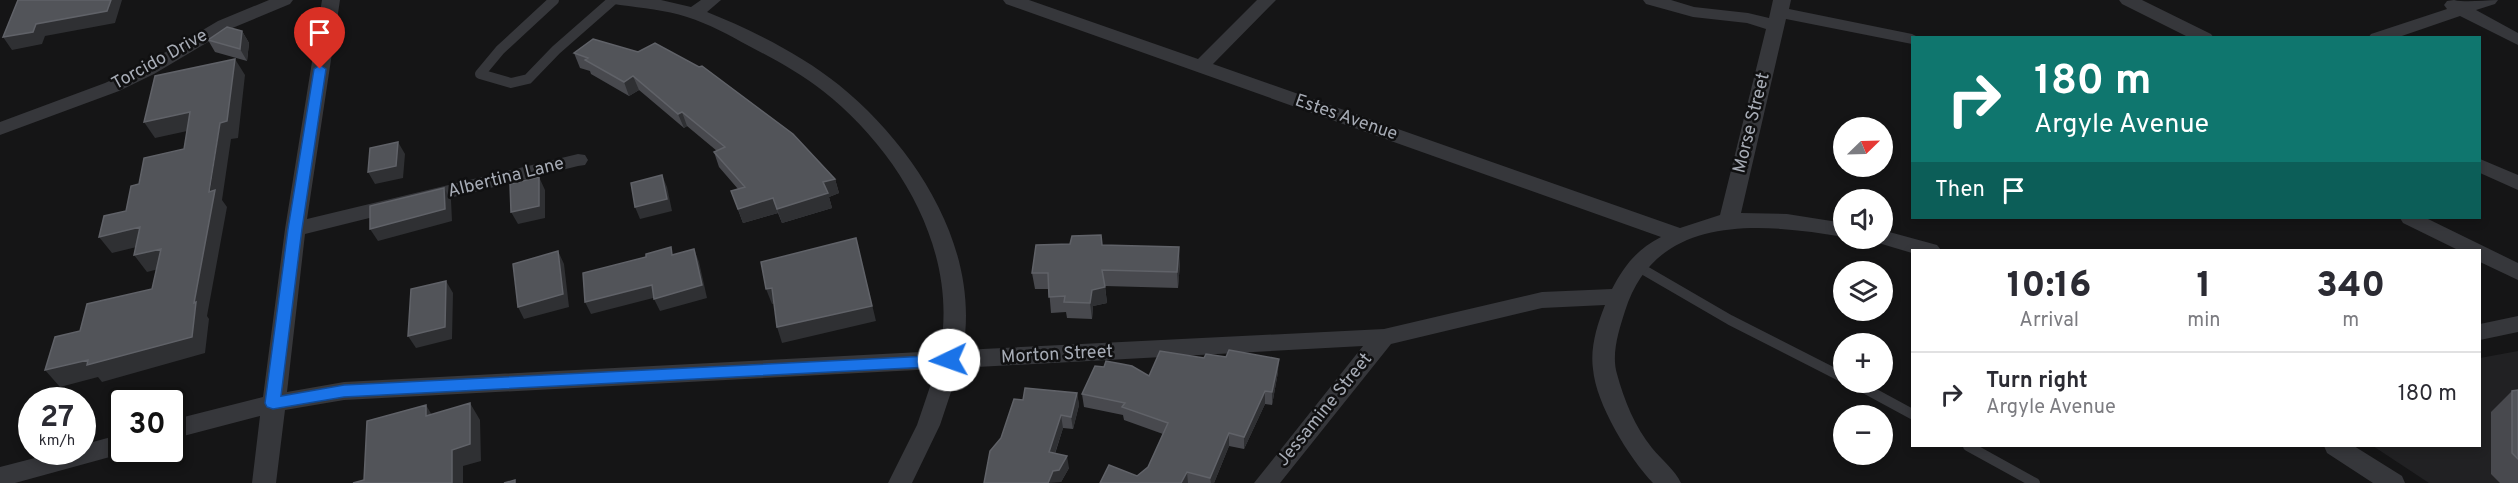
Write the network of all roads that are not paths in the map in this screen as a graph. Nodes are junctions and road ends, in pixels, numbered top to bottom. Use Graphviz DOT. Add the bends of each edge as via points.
graph roads {
  1 [pos="284,0"];
  2 [pos="331,0"];
  3 [pos="554,0"];
  4 [pos="613,0"];
  5 [pos="620,0"];
  6 [pos="712,0"];
  7 [pos="1012,0"];
  8 [pos="1267,0"];
  9 [pos="1652,0"];
  10 [pos="2128,0"];
  11 [pos="2444,0"];
  12 [pos="2489,0"];
  13 [pos="2461,9"];
  14 [pos="1779,12"];
  15 [pos="694,13"];
  16 [pos="2201,36"];
  17 [pos="2383,36"];
  18 [pos="1911,39"];
  19 [pos="2518,40"];
  20 [pos="1200,67"];
  21 [pos="0,129"];
  22 [pos="578,160"];
  23 [pos="2481,165"];
  24 [pos="2518,183"];
  25 [pos="2412,219"];
  26 [pos="1729,221"];
  27 [pos="1833,228"];
  28 [pos="295,229"];
  29 [pos="1680,236"];
  30 [pos="1893,240"];
  31 [pos="1926,249"];
  32 [pos="2473,249"];
  33 [pos="2481,254"];
  34 [pos="1637,267"];
  35 [pos="2518,272"];
  36 [pos="1618,297"];
  37 [pos="2518,324"];
  38 [pos="2481,332"];
  39 [pos="1384,337"];
  40 [pos="949,360"];
  41 [pos="1833,372"];
  42 [pos="1873,393"];
  43 [pos="273,403"];
  44 [pos="1911,413"];
  45 [pos="186,426"];
  46 [pos="1970,447"];
  47 [pos="2338,447"];
  48 [pos="108,448"];
  49 [pos="0,477"];
  50 [pos="264,483"];
  51 [pos="900,483"];
  52 [pos="1266,483"];
  53 [pos="1669,483"];
  54 [pos="2035,483"];
  55 [pos="2393,483"];
  1 -- 21 [label="street, Torcido Drive" via="224,25 112,87"];
  2 -- 28 [label="street"];
  3 -- 4 [label="lane" via="480,74 510,83 528,79"];
  5 -- 15 [label="street"];
  6 -- 15 [label="street"];
  7 -- 20 [label="street, Estes Avenue"];
  8 -- 20 [label="street"];
  9 -- 14 [label="street" via="1693,12 1748,18"];
  10 -- 16 [label="street"];
  11 -- 13 [label="street"];
  12 -- 13 [label="street"];
  13 -- 17 [label="street"];
  13 -- 19 [label="street"];
  14 -- 18 [label="street"];
  14 -- 26 [label="street, Morse Street"];
  15 -- 40 [label="street" via="794,62 832,88 865,118 909,172 941,236 951,274 955,320"];
  20 -- 29 [label="street, Estes Avenue"];
  22 -- 28 [label="street, Albertina Lane"];
  23 -- 24 [label="street"];
  25 -- 32 [label="street"];
  26 -- 27 [label="street" via="1784,221"];
  26 -- 29 [label="street"];
  28 -- 43 [label="street"];
  29 -- 34 [label="street" via="1644,257"];
  30 -- 31 [label="street"];
  33 -- 35 [label="street"];
  34 -- 36 [label="street"];
  34 -- 41 [label="lane"];
  36 -- 39 [label="street, Morton Street" via="1542,300"];
  36 -- 53 [label="street" via="1605,342 1604,370 1618,414 1637,449"];
  37 -- 38 [label="street"];
  39 -- 40 [label="street, Morton Street"];
  39 -- 52 [label="street, Jessamine Street"];
  40 -- 43 [label="street, Morton Street" via="344,391"];
  40 -- 51 [label="street" via="943,390"];
  42 -- 44 [label="lane"];
  43 -- 45 [label="street, Morton Street"];
  43 -- 50 [label="street"];
  46 -- 54 [label="lane"];
  47 -- 55 [label="street"];
  48 -- 49 [label="street"];
}
